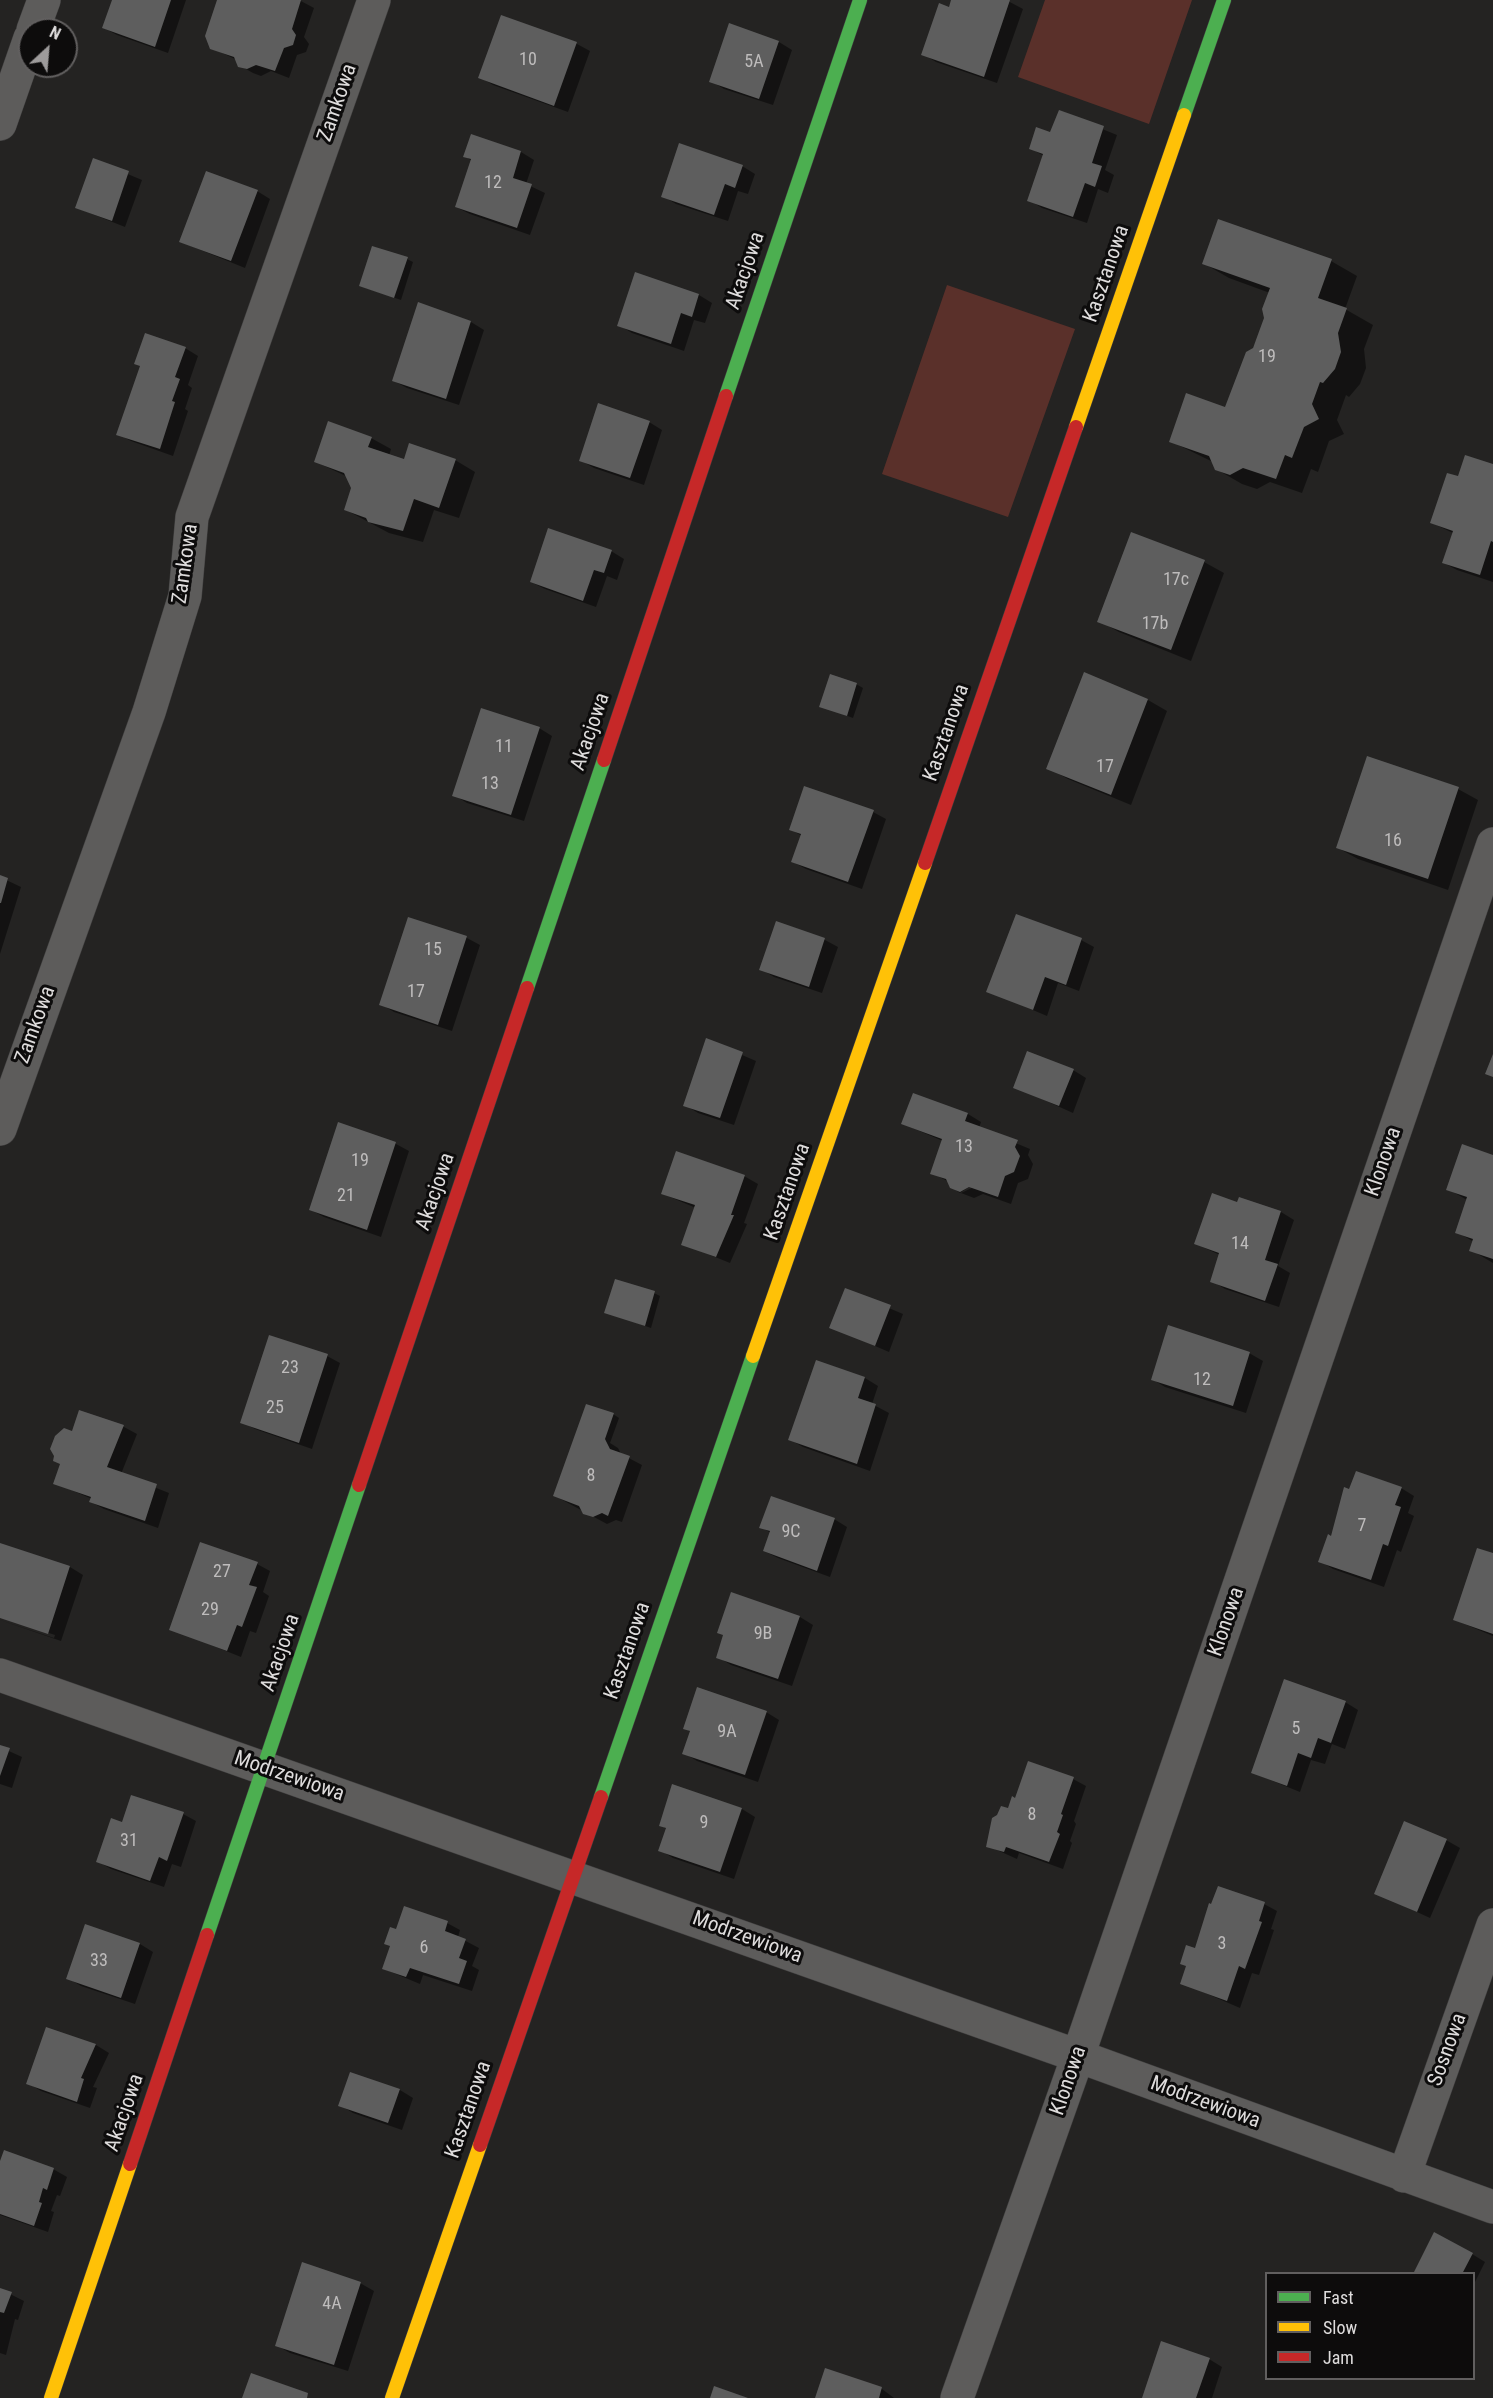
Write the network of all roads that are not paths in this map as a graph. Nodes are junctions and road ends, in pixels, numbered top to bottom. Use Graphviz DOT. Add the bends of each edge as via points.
graph roads {
  1 [pos="44,0"];
  2 [pos="374,0"];
  3 [pos="860,0"];
  4 [pos="1224,0"];
  5 [pos="37,18"];
  6 [pos="18,72"];
  7 [pos="0,124"];
  8 [pos="1493,844"];
  9 [pos="0,1129"];
  10 [pos="0,1675"];
  11 [pos="264,1768"];
  12 [pos="572,1876"];
  13 [pos="1493,1925"];
  14 [pos="1078,2056"];
  15 [pos="1404,2176"];
  16 [pos="1493,2207"];
  17 [pos="51,2398"];
  18 [pos="392,2398"];
  19 [pos="957,2398"];
  1 -- 5 [label="street"];
  2 -- 9 [label="street, Zamkowa" via="192,517 184,596 149,712"];
  3 -- 11 [label="street, Akacjowa"];
  4 -- 12 [label="street, Kasztanowa"];
  6 -- 7 [label="street"];
  8 -- 14 [label="street, Klonowa"];
  10 -- 11 [label="street, Modrzewiowa"];
  11 -- 12 [label="street, Modrzewiowa"];
  11 -- 17 [label="street, Akacjowa"];
  12 -- 14 [label="street, Modrzewiowa"];
  12 -- 18 [label="street, Kasztanowa"];
  13 -- 15 [label="street, Sosnowa"];
  14 -- 15 [label="street, Modrzewiowa"];
  14 -- 19 [label="street, Klonowa"];
  15 -- 16 [label="street, Modrzewiowa"];
}
